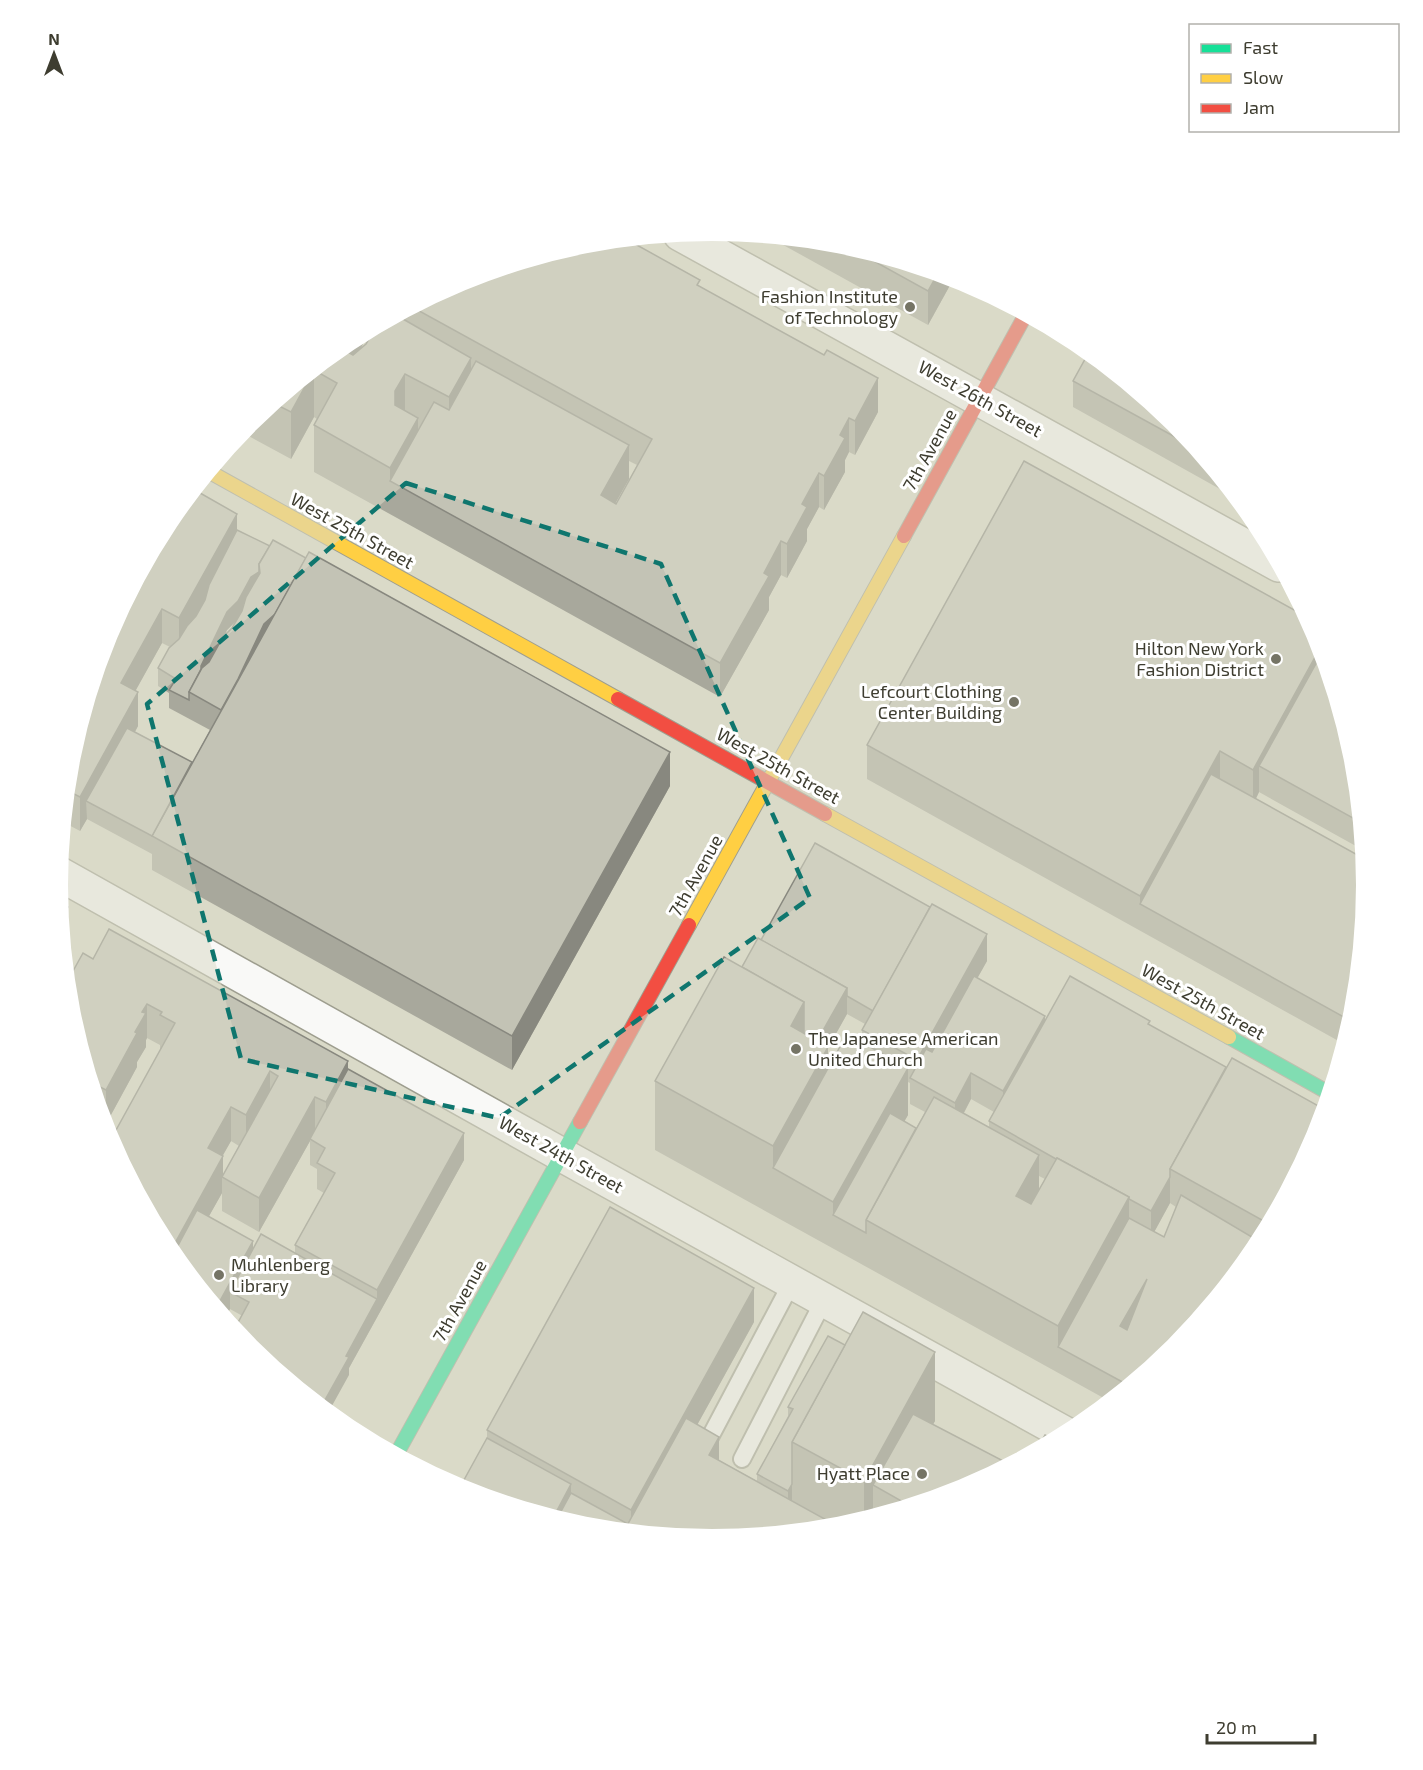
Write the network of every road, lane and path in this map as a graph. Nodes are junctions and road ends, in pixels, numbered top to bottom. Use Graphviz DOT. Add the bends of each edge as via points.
graph roads {
  1 [pos="694,241"];
  2 [pos="1022,321"];
  3 [pos="979,398"];
  4 [pos="215,475"];
  5 [pos="1266,558"];
  6 [pos="769,782"];
  7 [pos="68,879"];
  8 [pos="1322,1089"];
  9 [pos="562,1155"];
  10 [pos="792,1282"];
  11 [pos="824,1300"];
  12 [pos="1056,1428"];
  13 [pos="708,1441"];
  14 [pos="400,1449"];
  15 [pos="742,1459"];
  1 -- 3 [label="street, West 26th Street"];
  2 -- 3 [label="main road, 7th Avenue"];
  3 -- 5 [label="street, West 26th Street"];
  3 -- 6 [label="main road, 7th Avenue"];
  4 -- 6 [label="main road, West 25th Street"];
  6 -- 8 [label="main road, West 25th Street"];
  6 -- 9 [label="main road, 7th Avenue"];
  7 -- 9 [label="street, West 24th Street"];
  9 -- 10 [label="street, West 24th Street"];
  9 -- 14 [label="main road, 7th Avenue"];
  10 -- 11 [label="street, West 24th Street"];
  10 -- 13 [label="lane"];
  11 -- 12 [label="street, West 24th Street"];
  11 -- 15 [label="lane"];
}
